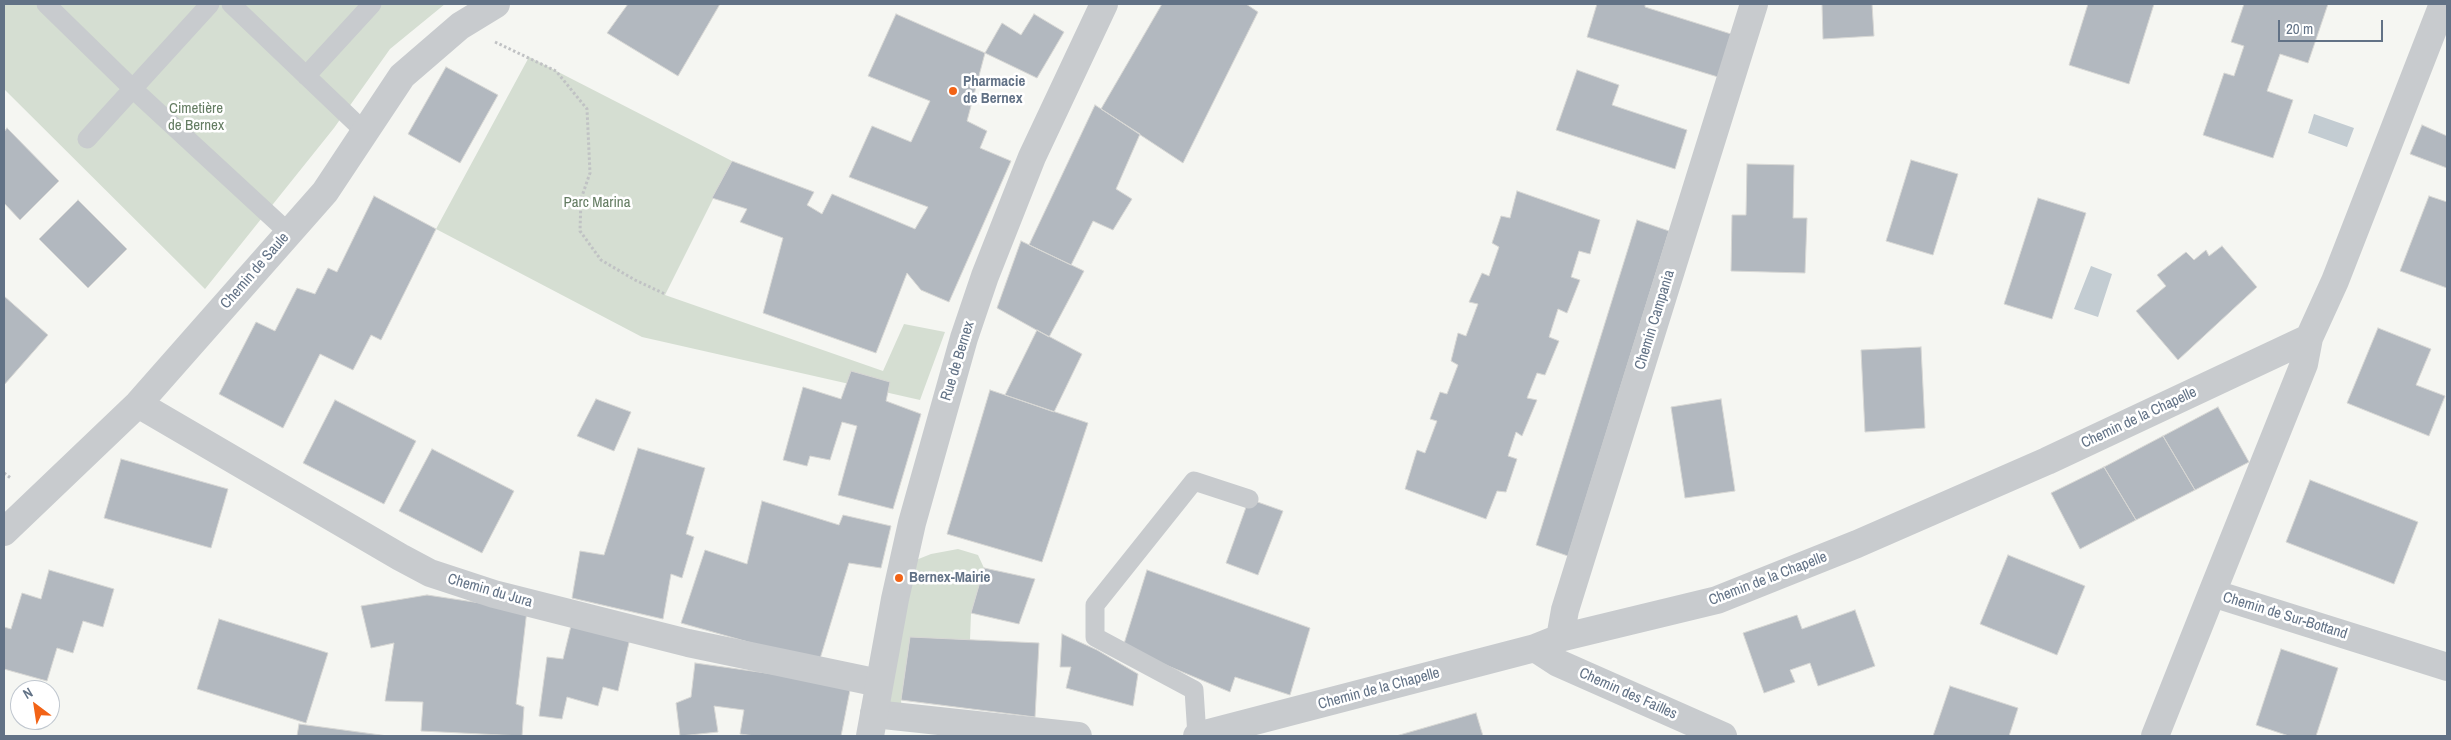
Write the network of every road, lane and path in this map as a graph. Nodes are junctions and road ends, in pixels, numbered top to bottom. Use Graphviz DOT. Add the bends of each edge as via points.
graph roads {
  1 [pos="46,4"];
  2 [pos="210,4"];
  3 [pos="231,4"];
  4 [pos="372,4"];
  5 [pos="496,4"];
  6 [pos="1104,4"];
  7 [pos="1754,4"];
  8 [pos="2439,8"];
  9 [pos="529,57"];
  10 [pos="306,76"];
  11 [pos="133,89"];
  12 [pos="365,132"];
  13 [pos="87,139"];
  14 [pos="289,233"];
  15 [pos="665,294"];
  16 [pos="2309,338"];
  17 [pos="138,404"];
  18 [pos="1249,499"];
  19 [pos="4,530"];
  20 [pos="2212,593"];
  21 [pos="1560,638"];
  22 [pos="1535,648"];
  23 [pos="2447,667"];
  24 [pos="879,684"];
  25 [pos="872,725"];
  26 [pos="1078,736"];
  27 [pos="1197,736"];
  28 [pos="1723,736"];
  29 [pos="2155,736"];
  1 -- 11 [label="lane"];
  2 -- 11 [label="lane"];
  3 -- 10 [label="lane"];
  4 -- 10 [label="lane"];
  5 -- 12 [label="street, Chemin de Saule" via="460,26 402,76"];
  6 -- 24 [label="street, Rue de Bernex" via="1032,157 964,338 912,523"];
  7 -- 21 [label="street, Chemin Campania" via="1565,610"];
  8 -- 16 [label="street" via="2335,281"];
  9 -- 15 [label="path" via="556,71 587,109 590,173 581,198 580,231 601,260"];
  10 -- 12 [label="lane"];
  11 -- 13 [label="lane"];
  11 -- 14 [label="lane"];
  12 -- 14 [label="street, Chemin de Saule" via="325,192"];
  14 -- 17 [label="street, Chemin de Saule"];
  16 -- 20 [label="street" via="2304,364"];
  16 -- 21 [label="street, Chemin de la Chapelle" via="2047,461 1759,585 1717,600"];
  17 -- 19 [label="street, Chemin de Saule"];
  17 -- 24 [label="street, Chemin du Jura" via="430,573 494,594 688,643"];
  18 -- 27 [label="lane" via="1194,481 1095,605 1095,637 1194,690"];
  20 -- 23 [label="street, Chemin de Sur-Bottand"];
  20 -- 29 [label="street, Chemin de Sur-Bottand"];
  21 -- 22 [label="street, Chemin de la Chapelle"];
  22 -- 27 [label="street, Chemin de la Chapelle"];
  22 -- 28 [label="street, Chemin des Failles" via="1558,663"];
  24 -- 25 [label="street, Rue de Bernex"];
  25 -- 26 [label="street"];
}
